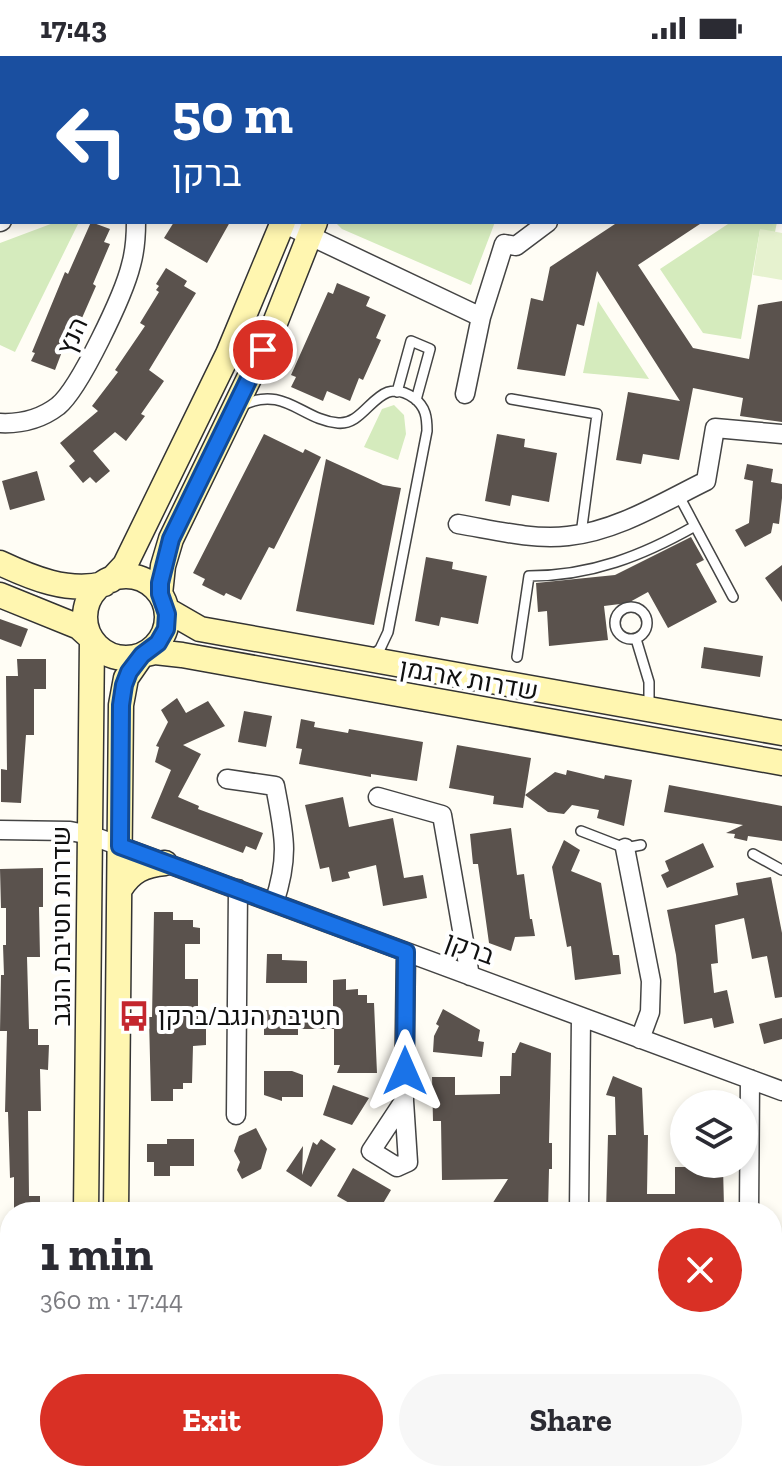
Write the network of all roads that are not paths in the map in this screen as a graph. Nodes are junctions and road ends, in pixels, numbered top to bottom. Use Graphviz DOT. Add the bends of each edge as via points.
graph roads {
  1 [pos="136,224"];
  2 [pos="283,224"];
  3 [pos="288,224"];
  4 [pos="545,224"];
  5 [pos="313,229"];
  6 [pos="481,317"];
  7 [pos="397,392"];
  8 [pos="465,394"];
  9 [pos="511,399"];
  10 [pos="416,400"];
  11 [pos="232,415"];
  12 [pos="0,423"];
  13 [pos="782,434"];
  14 [pos="678,494"];
  15 [pos="458,524"];
  16 [pos="695,526"];
  17 [pos="581,534"];
  18 [pos="0,563"];
  19 [pos="107,582"];
  20 [pos="0,595"];
  21 [pos="733,597"];
  22 [pos="163,602"];
  23 [pos="91,638"];
  24 [pos="636,639"];
  25 [pos="144,654"];
  26 [pos="517,657"];
  27 [pos="367,659"];
  28 [pos="649,710"];
  29 [pos="782,733"];
  30 [pos="782,763"];
  31 [pos="227,779"];
  32 [pos="378,797"];
  33 [pos="0,830"];
  34 [pos="581,831"];
  35 [pos="90,835"];
  36 [pos="120,846"];
  37 [pos="633,846"];
  38 [pos="753,854"];
  39 [pos="165,863"];
  40 [pos="782,870"];
  41 [pos="120,889"];
  42 [pos="238,889"];
  43 [pos="274,903"];
  44 [pos="406,952"];
  45 [pos="470,976"];
  46 [pos="581,1017"];
  47 [pos="640,1039"];
  48 [pos="750,1079"];
  49 [pos="782,1091"];
  50 [pos="404,1101"];
  51 [pos="236,1115"];
  52 [pos="86,1202"];
  53 [pos="116,1202"];
  54 [pos="576,1202"];
  55 [pos="749,1202"];
  1 -- 12 [label="street, הנץ" via="127,280 71,393 44,415"];
  2 -- 19 [label="main road" via="213,386 125,565"];
  3 -- 5 [label="street"];
  4 -- 6 [label="street" via="516,246 504,244"];
  5 -- 6 [label="street"];
  5 -- 11 [label="main road"];
  6 -- 8 [label="street"];
  7 -- 10 [label="lane"];
  7 -- 10 [label="lane" via="411,341 430,349"];
  7 -- 11 [label="lane" via="377,396 347,423 273,398 246,403"];
  9 -- 17 [label="lane" via="597,414"];
  10 -- 27 [label="lane" via="427,418 427,431 388,632 380,649"];
  11 -- 22 [label="main road" via="171,539 163,566"];
  13 -- 14 [label="street" via="715,428 706,481"];
  14 -- 16 [label="lane"];
  14 -- 17 [label="street"];
  15 -- 17 [label="street" via="542,537"];
  16 -- 21 [label="lane"];
  16 -- 26 [label="lane" via="605,566 529,576"];
  18 -- 19 [label="main road" via="58,584"];
  19 -- 22 [label="main road" via="138,578"];
  19 -- 23 [label="main road" via="87,606"];
  20 -- 23 [label="main road" via="79,627"];
  22 -- 25 [label="main road" via="167,622 162,637"];
  22 -- 27 [label="main road, שדרות ארגמן" via="200,629"];
  23 -- 25 [label="main road" via="114,657"];
  23 -- 35 [label="main road, שדרות חטיבת הנגב"];
  24 -- 28 [label="lane" via="649,682"];
  25 -- 30 [label="main road, שדרות ארגמן" via="182,655"];
  25 -- 36 [label="main road" via="129,672 121,698"];
  27 -- 28 [label="main road, שדרות ארגמן"];
  28 -- 29 [label="main road, שדרות ארגמן"];
  31 -- 43 [label="street" via="275,786 286,845"];
  32 -- 45 [label="street" via="442,815"];
  33 -- 35 [label="street, ברקן"];
  34 -- 37 [label="lane"];
  35 -- 36 [label="street, ברקן"];
  35 -- 52 [label="main road, שדרות חטיבת הנגב"];
  36 -- 39 [label="street, ברקן"];
  36 -- 41 [label="main road"];
  37 -- 47 [label="street" via="651,981 650,1012"];
  38 -- 40 [label="lane"];
  39 -- 41 [label="main road" via="133,872"];
  39 -- 42 [label="street, ברקן"];
  41 -- 53 [label="main road"];
  42 -- 43 [label="street, ברקן"];
  42 -- 51 [label="street"];
  43 -- 44 [label="street, ברקן"];
  44 -- 45 [label="street, ברקן"];
  44 -- 50 [label="street"];
  45 -- 46 [label="street, ברקן"];
  46 -- 47 [label="street, ברקן"];
  46 -- 54 [label="street"];
  47 -- 48 [label="street, ברקן"];
  48 -- 49 [label="street, ברקן"];
  48 -- 55 [label="street"];
}
